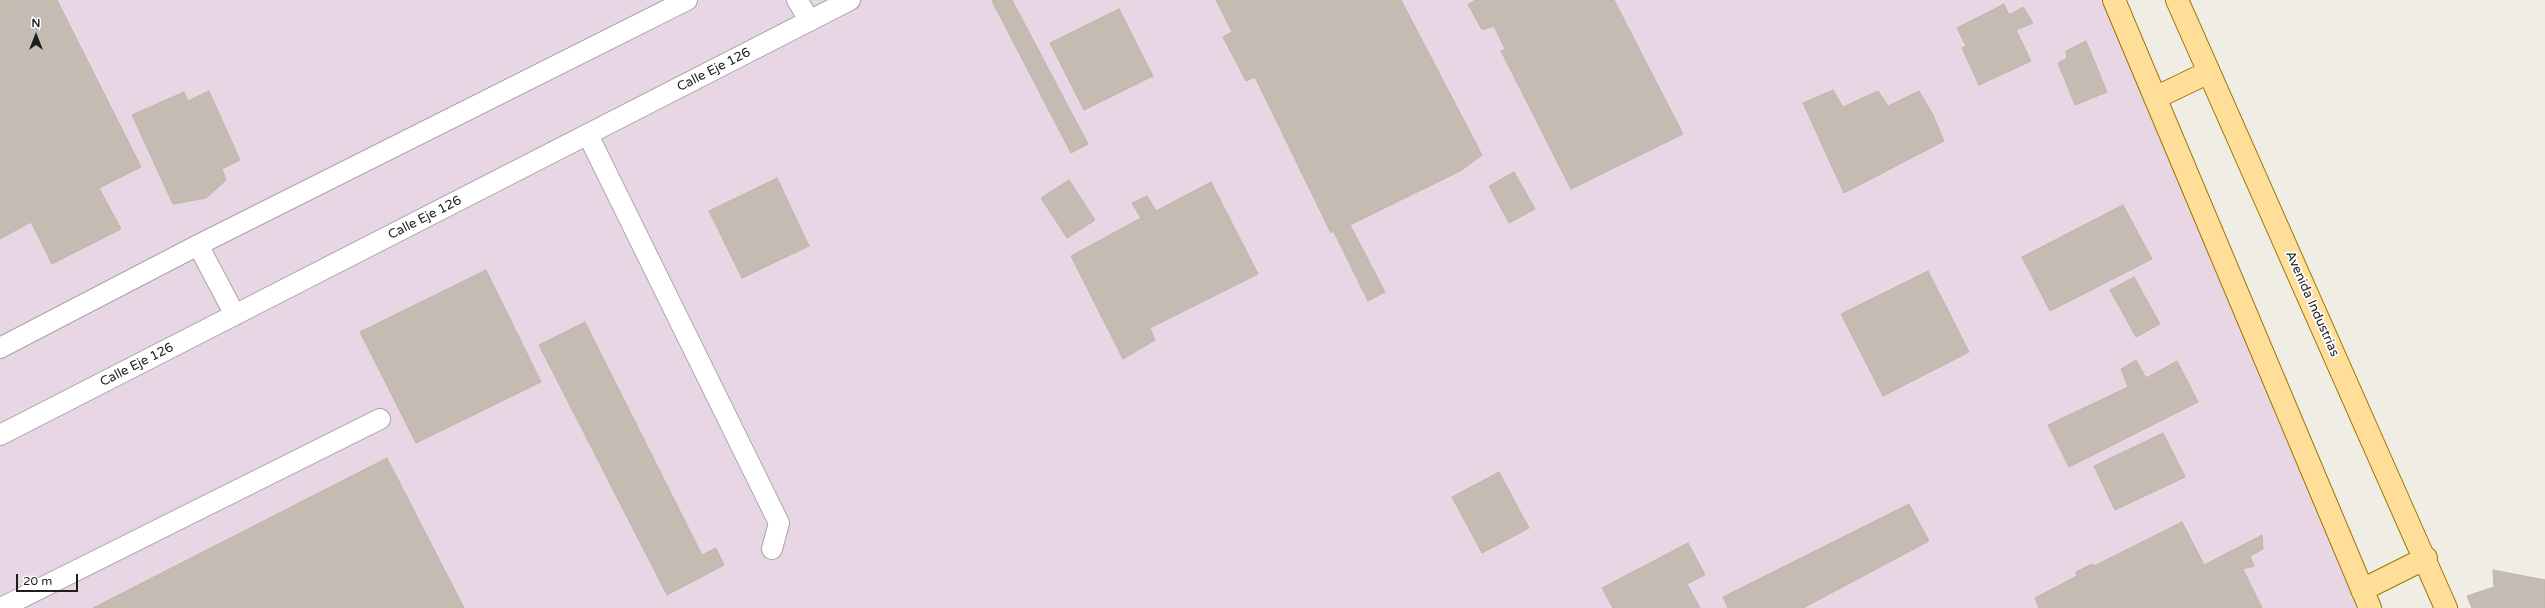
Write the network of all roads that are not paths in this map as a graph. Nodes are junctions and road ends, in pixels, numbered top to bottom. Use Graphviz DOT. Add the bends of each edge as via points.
graph roads {
  1 [pos="687,0"];
  2 [pos="797,0"];
  3 [pos="848,0"];
  4 [pos="2114,0"];
  5 [pos="2177,0"];
  6 [pos="810,21"];
  7 [pos="2209,72"];
  8 [pos="2155,98"];
  9 [pos="588,135"];
  10 [pos="198,245"];
  11 [pos="235,315"];
  12 [pos="0,348"];
  13 [pos="380,419"];
  14 [pos="0,434"];
  15 [pos="772,549"];
  16 [pos="2426,558"];
  17 [pos="2366,599"];
  18 [pos="2,608"];
  19 [pos="2446,608"];
  1 -- 10 [label="street"];
  2 -- 6 [label="street"];
  3 -- 6 [label="street, Calle Eje 126"];
  4 -- 8 [label="main road"];
  5 -- 7 [label="main road, Avenida Industrias"];
  6 -- 9 [label="street, Calle Eje 126"];
  7 -- 8 [label="main road"];
  7 -- 16 [label="main road, Avenida Industrias"];
  8 -- 17 [label="main road"];
  9 -- 11 [label="street, Calle Eje 126"];
  9 -- 15 [label="street" via="779,523"];
  10 -- 11 [label="street"];
  10 -- 12 [label="street"];
  11 -- 14 [label="street, Calle Eje 126"];
  13 -- 18 [label="street"];
  16 -- 17 [label="main road"];
  16 -- 19 [label="main road, Avenida Industrias"];
}
